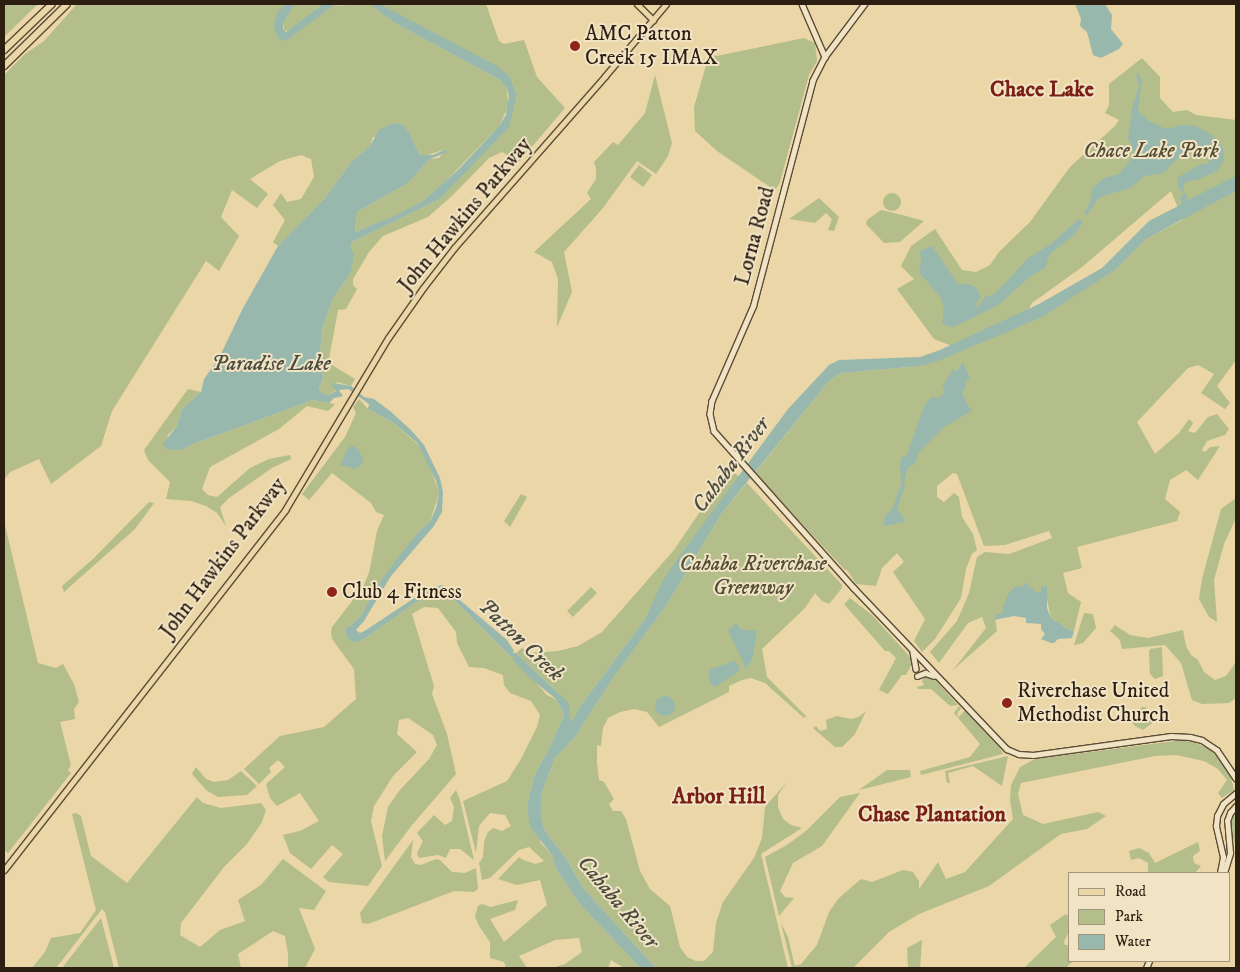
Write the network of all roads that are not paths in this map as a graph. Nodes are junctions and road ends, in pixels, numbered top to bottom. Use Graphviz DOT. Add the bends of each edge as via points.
graph roads {
  1 [pos="52,4"];
  2 [pos="67,4"];
  3 [pos="636,4"];
  4 [pos="666,4"];
  5 [pos="802,4"];
  6 [pos="865,4"];
  7 [pos="653,20"];
  8 [pos="4,50"];
  9 [pos="825,57"];
  10 [pos="4,66"];
  11 [pos="911,648"];
  12 [pos="916,669"];
  13 [pos="917,676"];
  14 [pos="938,678"];
  15 [pos="1236,778"];
  16 [pos="1236,793"];
  17 [pos="1236,806"];
  18 [pos="4,870"];
  19 [pos="1220,872"];
  20 [pos="1224,872"];
  1 -- 8 [label="highway"];
  2 -- 10 [label="highway"];
  3 -- 7 [label="main road"];
  4 -- 7 [label="main road, John Hawkins Parkway"];
  5 -- 9 [label="street"];
  6 -- 9 [label="street, Lorna Road"];
  7 -- 18 [label="main road, John Hawkins Parkway" via="454,248 391,334 284,510"];
  9 -- 11 [label="street, Lorna Road" via="812,81 754,305 710,408 710,421 714,431 750,474"];
  11 -- 12 [label="street"];
  11 -- 14 [label="street, Lorna Road"];
  13 -- 14 [label="street" via="925,673"];
  14 -- 15 [label="street, Lorna Road" via="998,742 1019,754 1185,736 1202,740 1217,750"];
  16 -- 19 [label="street" via="1223,804 1217,816 1223,857"];
  17 -- 20 [label="street" via="1227,821 1230,853"];
}
